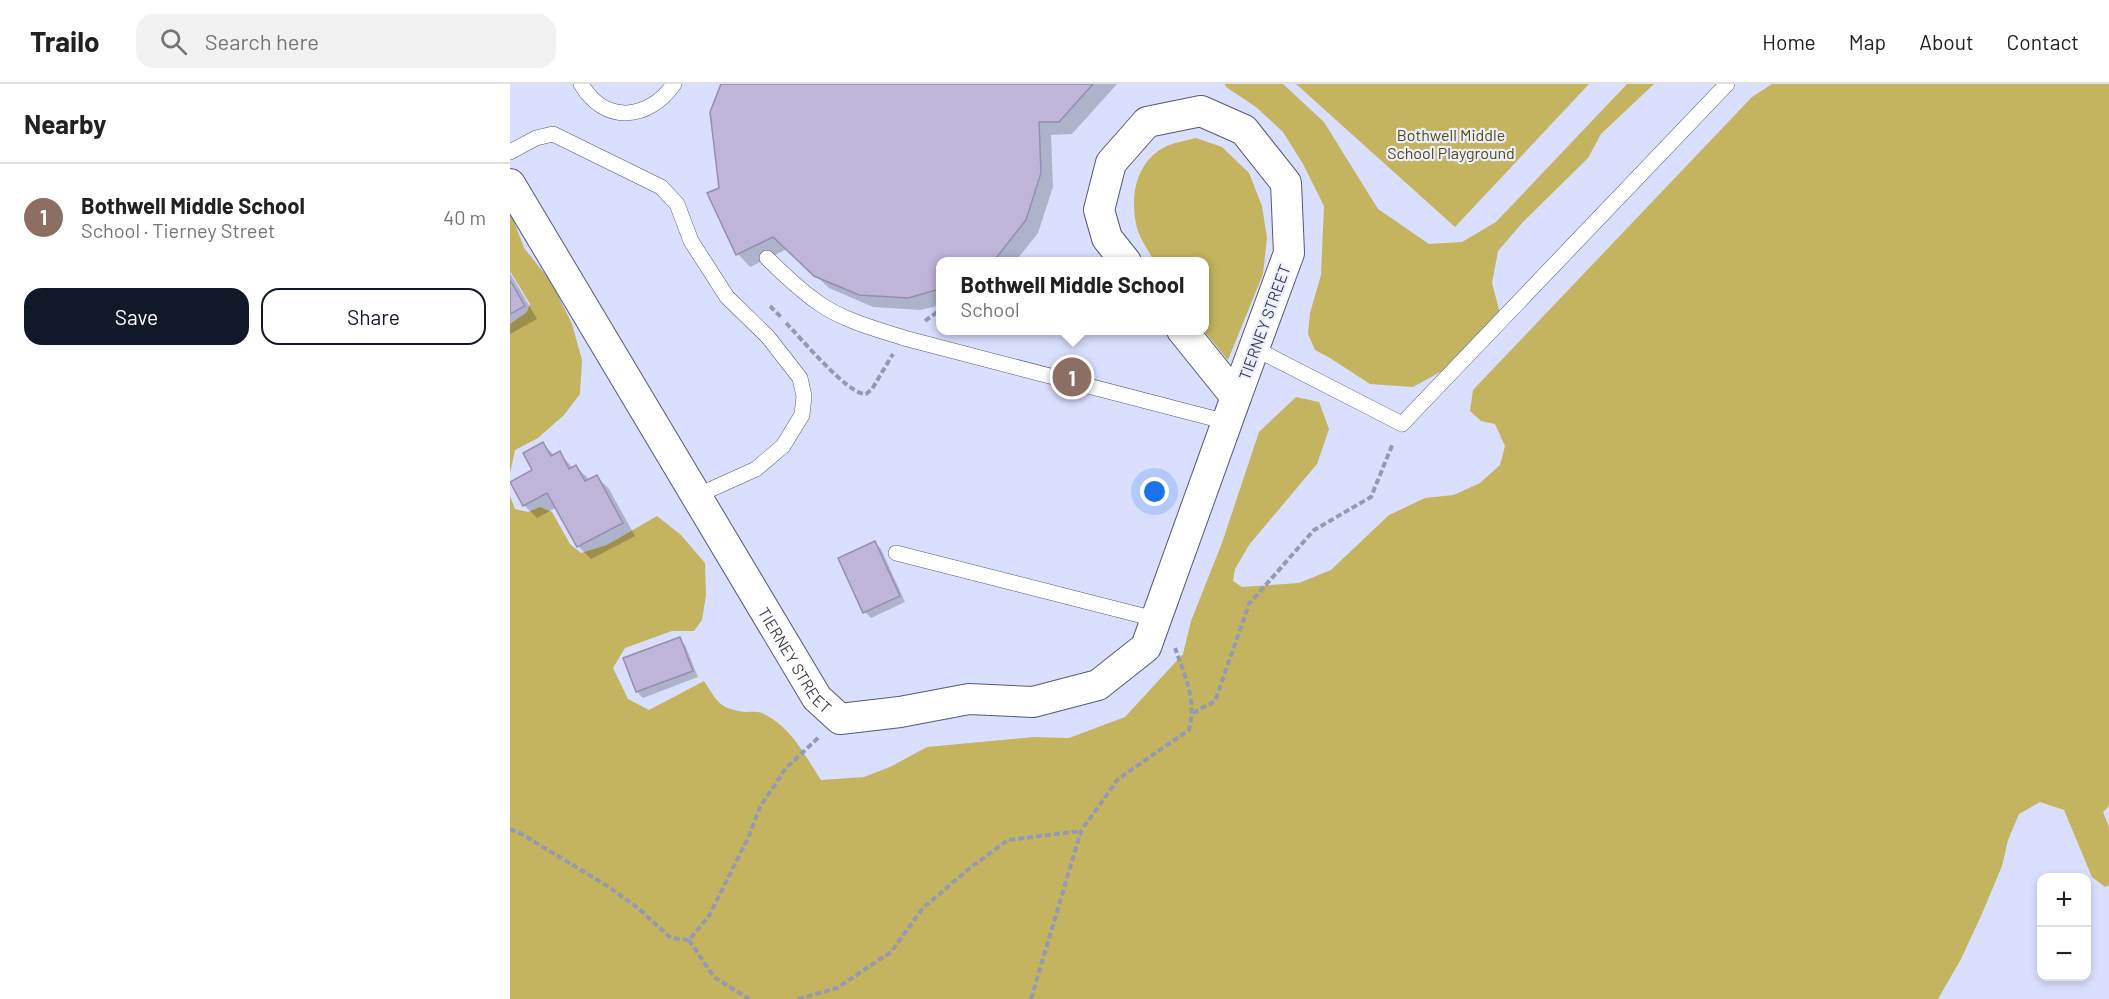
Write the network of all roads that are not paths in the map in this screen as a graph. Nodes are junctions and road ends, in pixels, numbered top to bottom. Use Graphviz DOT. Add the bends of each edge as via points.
graph roads {
  1 [pos="581,84"];
  2 [pos="674,84"];
  3 [pos="1727,84"];
  4 [pos="510,152"];
  5 [pos="510,184"];
  6 [pos="1123,257"];
  7 [pos="767,258"];
  8 [pos="1185,335"];
  9 [pos="1254,348"];
  10 [pos="1232,410"];
  11 [pos="696,496"];
  12 [pos="896,554"];
  13 [pos="1155,619"];
  1 -- 2 [label="lane" via="597,105 628,114 665,97"];
  3 -- 9 [label="lane" via="1401,423"];
  4 -- 11 [label="lane" via="553,134 661,187 677,204 691,242 727,297 768,337 800,378 804,396 802,415 783,446 756,469"];
  5 -- 11 [label="street, TIERNEY STREET"];
  6 -- 9 [label="street, TIERNEY STREET" via="1107,238 1099,210 1111,163 1147,122 1201,111 1244,130 1286,183 1289,253"];
  7 -- 10 [label="lane" via="822,306 860,324 903,338"];
  8 -- 10 [label="street, TIERNEY STREET"];
  9 -- 10 [label="street, TIERNEY STREET"];
  10 -- 13 [label="street, TIERNEY STREET"];
  11 -- 13 [label="street, TIERNEY STREET" via="817,698 840,719 969,699 1033,702 1098,686 1146,647"];
  12 -- 13 [label="lane"];
}
